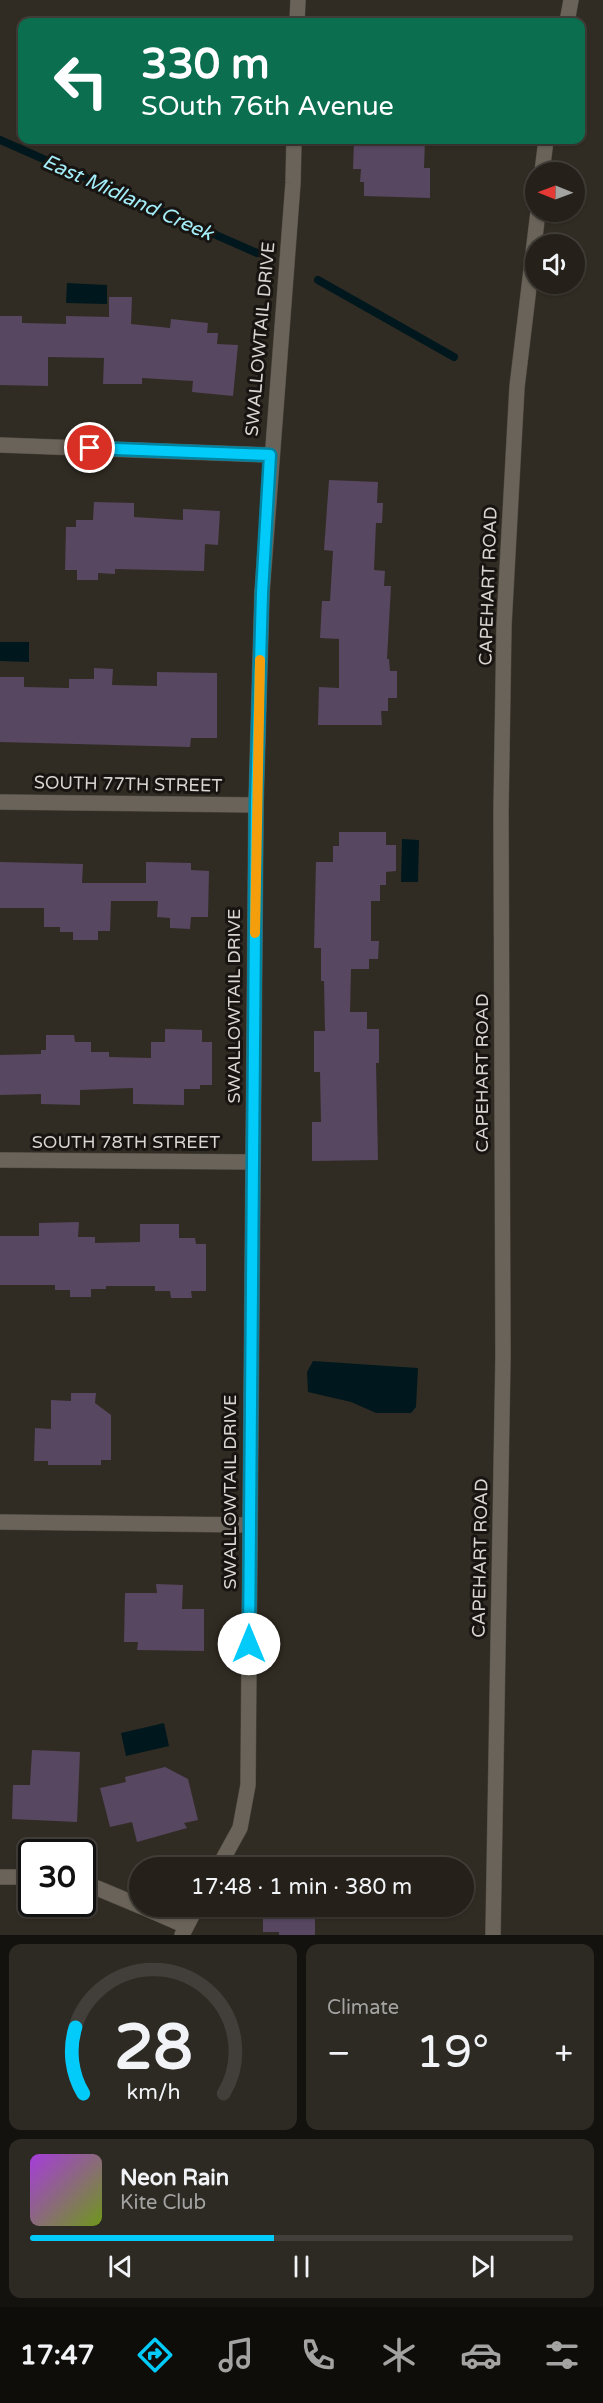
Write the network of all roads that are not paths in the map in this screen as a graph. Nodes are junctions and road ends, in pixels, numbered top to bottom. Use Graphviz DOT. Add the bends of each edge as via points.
graph roads {
  1 [pos="297,0"];
  2 [pos="571,0"];
  3 [pos="297,18"];
  4 [pos="568,18"];
  5 [pos="294,144"];
  6 [pos="546,144"];
  7 [pos="543,162"];
  8 [pos="537,222"];
  9 [pos="0,445"];
  10 [pos="270,455"];
  11 [pos="0,802"];
  12 [pos="256,804"];
  13 [pos="0,1160"];
  14 [pos="253,1162"];
  15 [pos="0,1522"];
  16 [pos="249,1525"];
  17 [pos="224,1857"];
  18 [pos="0,1877"];
  19 [pos="18,1877"];
  20 [pos="96,1888"];
  21 [pos="129,1901"];
  22 [pos="160,1917"];
  23 [pos="184,1930"];
  24 [pos="494,1935"];
  1 -- 3 [label="street"];
  2 -- 4 [label="street"];
  5 -- 10 [label="street, SWALLOWTAIL DRIVE"];
  6 -- 7 [label="street"];
  8 -- 24 [label="street, CAPEHART ROAD" via="517,387 504,625 502,1356"];
  9 -- 10 [label="street"];
  10 -- 12 [label="street, SWALLOWTAIL DRIVE"];
  11 -- 12 [label="street, SOUTH 77TH STREET"];
  12 -- 14 [label="street, SWALLOWTAIL DRIVE"];
  13 -- 14 [label="street, SOUTH 78TH STREET"];
  14 -- 16 [label="street, SWALLOWTAIL DRIVE"];
  15 -- 16 [label="street"];
  16 -- 17 [label="street, SWALLOWTAIL DRIVE" via="248,1785 240,1828"];
  18 -- 19 [label="street"];
  20 -- 21 [label="street"];
  22 -- 23 [label="street"];
}
